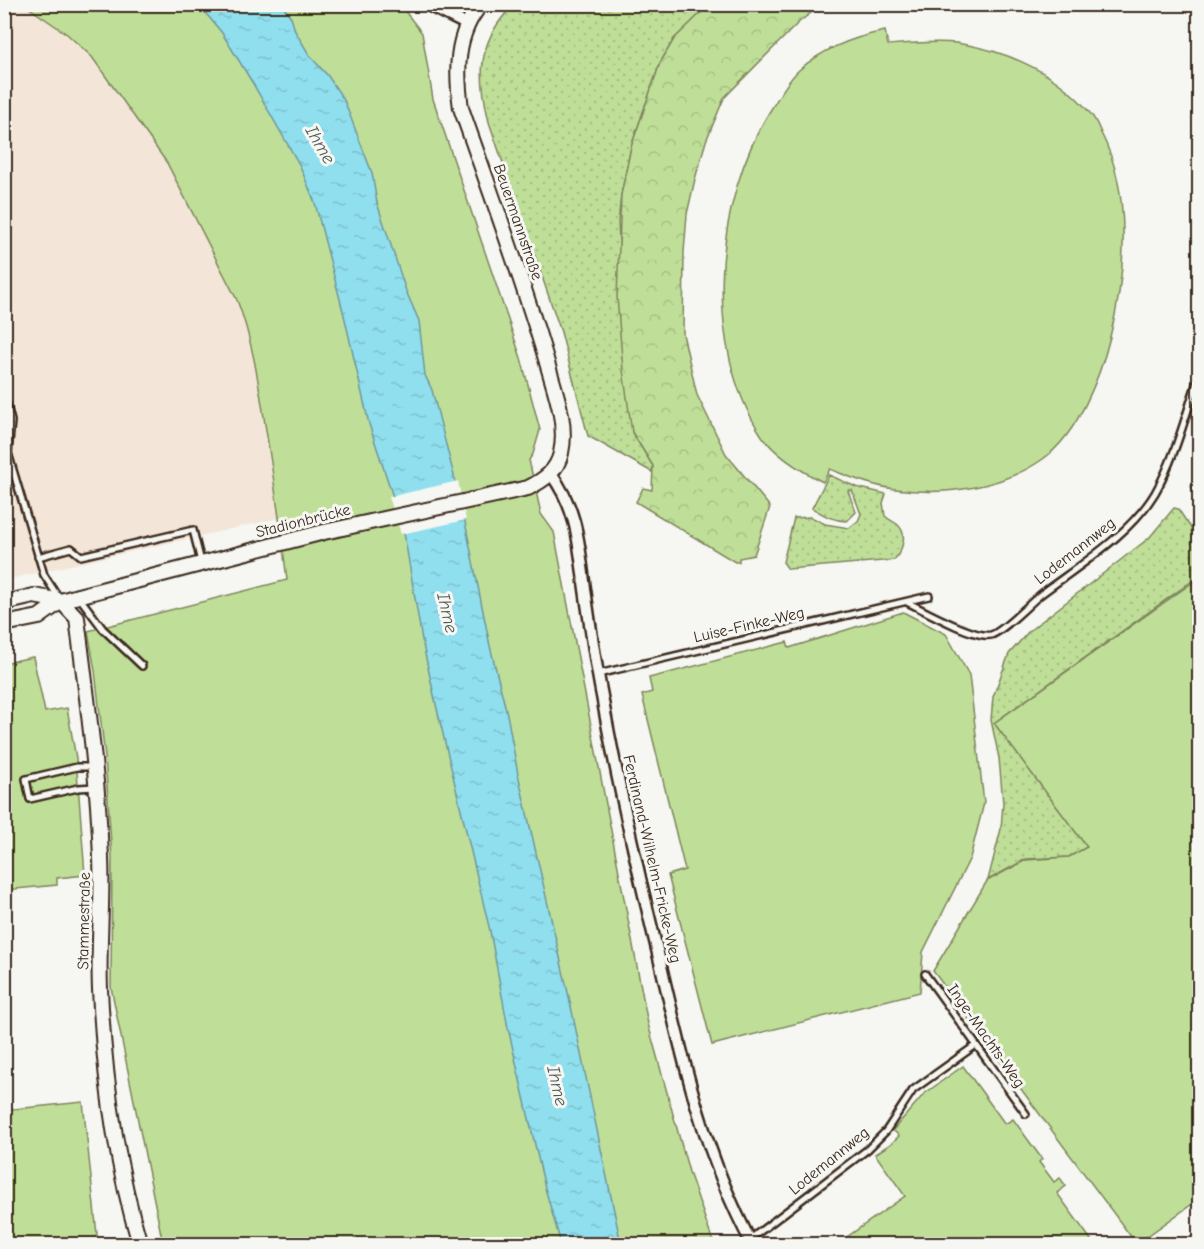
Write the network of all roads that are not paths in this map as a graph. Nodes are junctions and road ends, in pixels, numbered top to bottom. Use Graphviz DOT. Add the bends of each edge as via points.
graph roads {
  1 [pos="426,4"];
  2 [pos="450,4"];
  3 [pos="481,4"];
  4 [pos="454,19"];
  5 [pos="468,25"];
  6 [pos="1200,374"];
  7 [pos="4,394"];
  8 [pos="551,474"];
  9 [pos="38,557"];
  10 [pos="201,564"];
  11 [pos="78,596"];
  12 [pos="929,596"];
  13 [pos="61,601"];
  14 [pos="907,602"];
  15 [pos="4,603"];
  16 [pos="4,624"];
  17 [pos="142,666"];
  18 [pos="598,674"];
  19 [pos="95,767"];
  20 [pos="97,786"];
  21 [pos="925,974"];
  22 [pos="976,1045"];
  23 [pos="1026,1114"];
  24 [pos="751,1242"];
  25 [pos="140,1245"];
  1 -- 4 [label="street"];
  2 -- 4 [label="lane"];
  3 -- 5 [label="street, Beuermannstraße"];
  4 -- 5 [label="street"];
  5 -- 8 [label="street, Beuermannstraße" via="458,57 461,108 531,309 559,405 563,440"];
  6 -- 14 [label="lane, Lodemannweg" via="1172,457 1154,495 1125,530 990,636 971,633"];
  7 -- 9 [label="lane" via="11,421 8,453"];
  8 -- 10 [label="street, Stadionbrücke" via="528,488 324,532"];
  8 -- 18 [label="street, Ferdinand-Wilhelm-Fricke-Weg" via="564,491 577,527"];
  9 -- 10 [label="lane" via="71,548 81,556 193,530"];
  9 -- 13 [label="lane" via="44,575"];
  10 -- 11 [label="street, Stadionbrücke"];
  11 -- 13 [label="street, Stadionbrücke"];
  11 -- 17 [label="lane" via="103,629"];
  12 -- 14 [label="lane, Luise-Finke-Weg"];
  13 -- 15 [label="street, Stadionbrücke" via="34,596"];
  13 -- 16 [label="street, Stadionbrücke" via="39,617"];
  13 -- 19 [label="street, Stammestraße" via="77,618"];
  14 -- 18 [label="lane, Luise-Finke-Weg"];
  18 -- 24 [label="street, Ferdinand-Wilhelm-Fricke-Weg" via="628,827 682,1057 708,1144"];
  19 -- 20 [label="street, Stammestraße"];
  19 -- 20 [label="lane" via="26,779 30,799"];
  20 -- 25 [label="street, Stammestraße" via="100,987 106,1078 126,1196"];
  21 -- 22 [label="lane, Inge-Machts-Weg"];
  22 -- 23 [label="lane, Inge-Machts-Weg"];
  22 -- 24 [label="lane, Lodemannweg" via="913,1090 886,1131 868,1149"];
}
